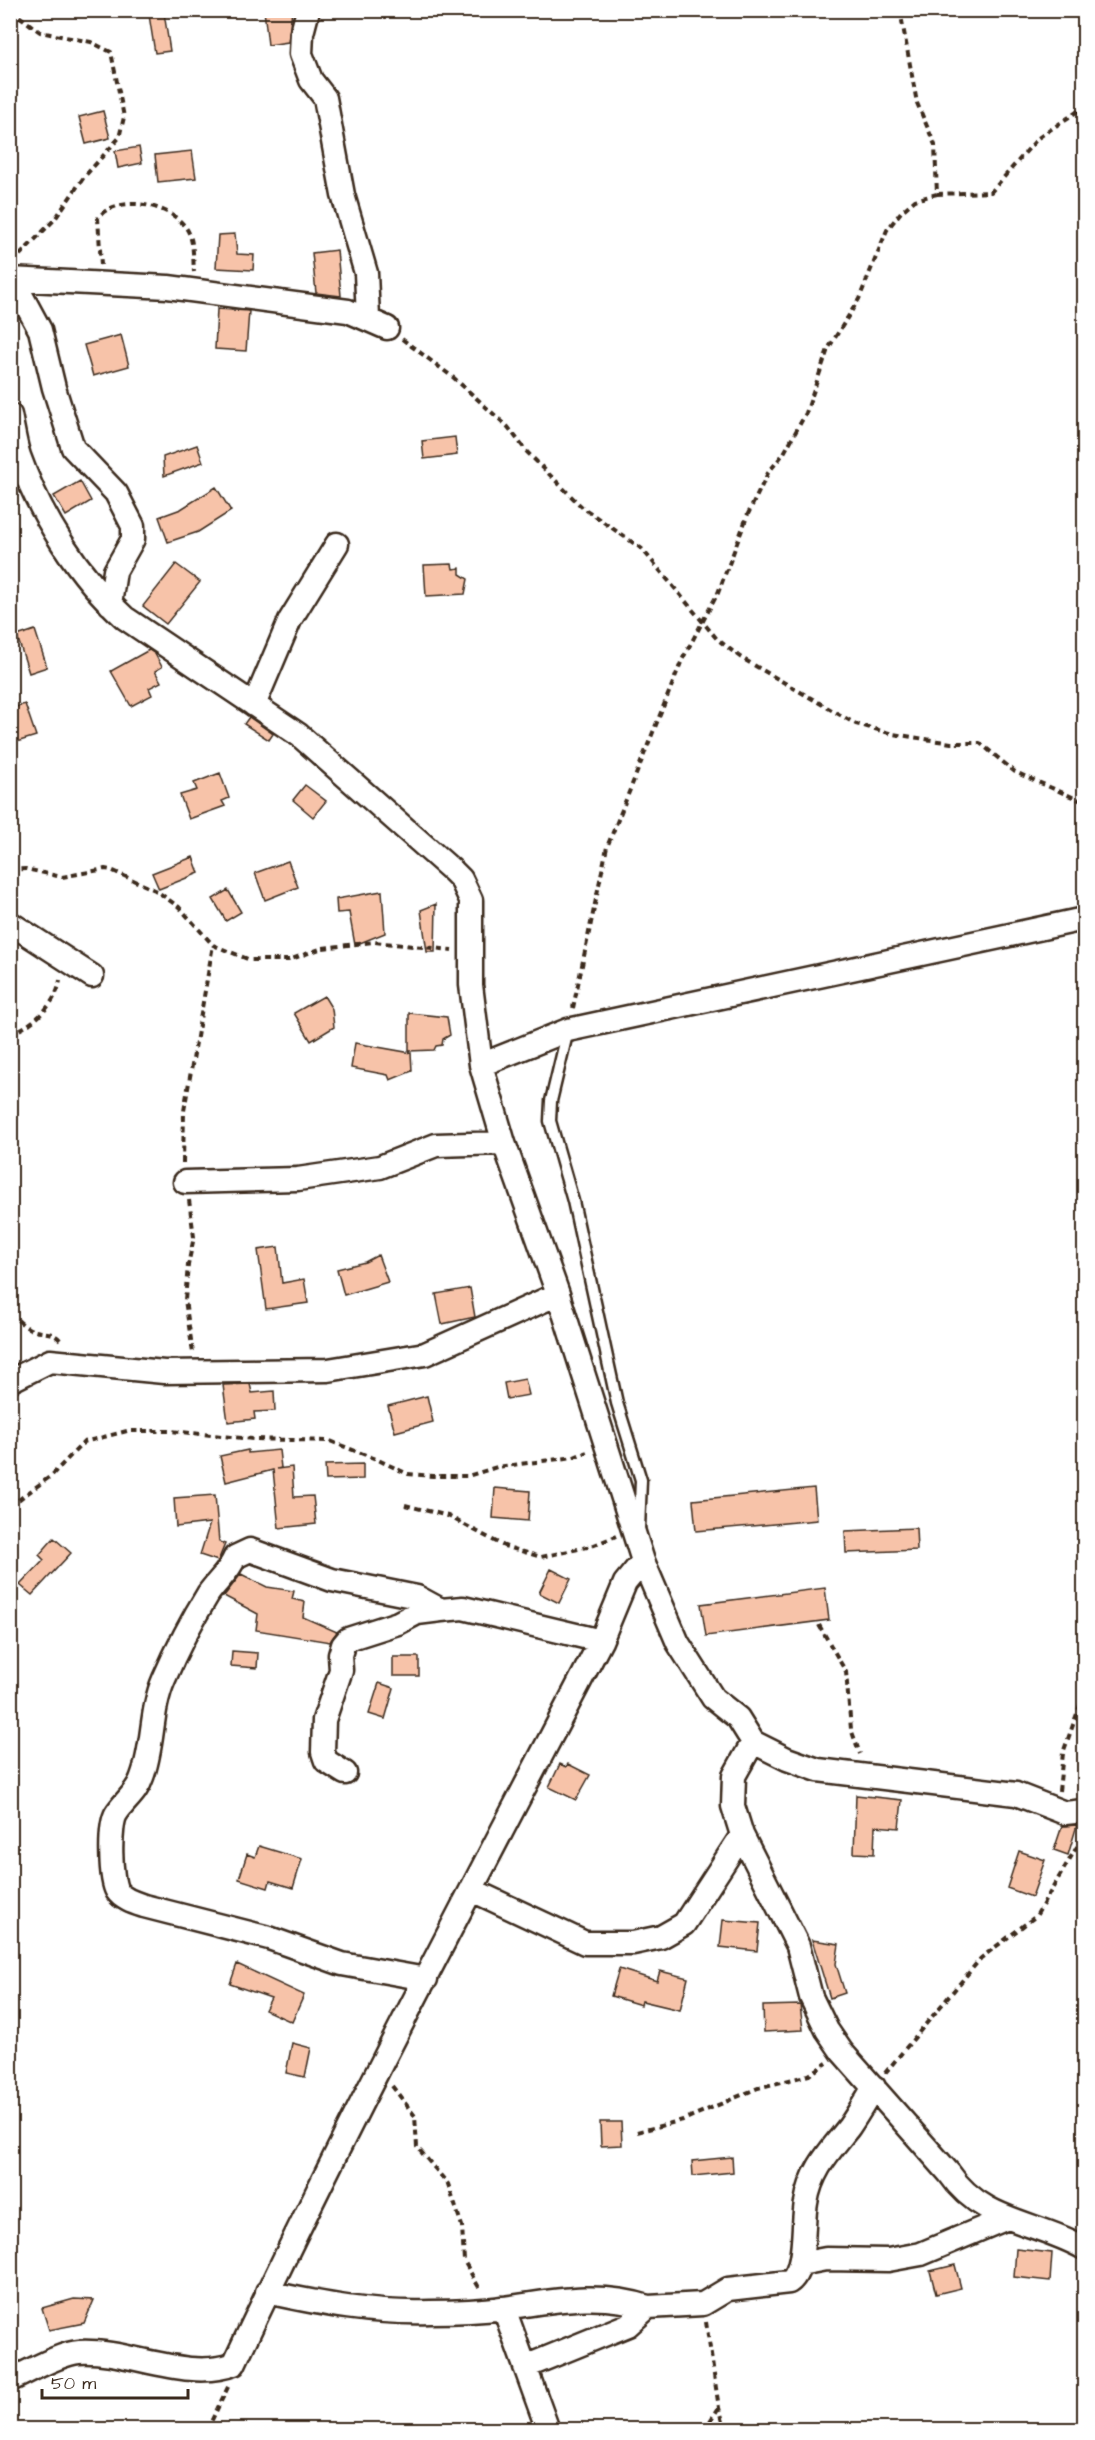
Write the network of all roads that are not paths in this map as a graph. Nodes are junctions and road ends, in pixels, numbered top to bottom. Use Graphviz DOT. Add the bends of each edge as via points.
graph roads {
  1 [pos="308,10"];
  2 [pos="11,275"];
  3 [pos="10,415"];
  4 [pos="337,544"];
  5 [pos="110,604"];
  6 [pos="254,705"];
  7 [pos="1084,919"];
  8 [pos="10,923"];
  9 [pos="92,976"];
  10 [pos="568,1030"];
  11 [pos="481,1065"];
  12 [pos="504,1143"];
  13 [pos="185,1182"];
  14 [pos="558,1294"];
  15 [pos="10,1381"];
  16 [pos="638,1546"];
  17 [pos="441,1610"];
  18 [pos="601,1641"];
  19 [pos="753,1742"];
  20 [pos="345,1773"];
  21 [pos="1075,1812"];
  22 [pos="742,1835"];
  23 [pos="472,1890"];
  24 [pos="426,1979"];
  25 [pos="874,2087"];
  26 [pos="1007,2218"];
  27 [pos="1084,2248"];
  28 [pos="800,2264"];
  29 [pos="267,2292"];
  30 [pos="648,2307"];
  31 [pos="497,2308"];
  32 [pos="525,2367"];
  33 [pos="10,2380"];
  34 [pos="548,2430"];
  1 -- 2 [label="street" via="301,54 311,80 325,98 343,195 377,323 348,311 196,291"];
  2 -- 5 [label="street" via="40,330 73,448 117,493 133,526 133,539 114,571"];
  3 -- 5 [label="street" via="19,455 56,534"];
  4 -- 6 [label="street" via="290,620"];
  5 -- 6 [label="street"];
  6 -- 11 [label="street" via="299,735 461,879 471,900 471,985"];
  7 -- 10 [label="street"];
  8 -- 9 [label="street"];
  10 -- 11 [label="street"];
  10 -- 16 [label="lane" via="550,1121 573,1201 616,1403 641,1480"];
  11 -- 12 [label="street"];
  12 -- 13 [label="street" via="436,1145 381,1167 298,1179"];
  12 -- 14 [label="street"];
  14 -- 15 [label="street" via="425,1354 328,1370 164,1372 50,1361"];
  14 -- 16 [label="street"];
  16 -- 18 [label="street"];
  16 -- 19 [label="street" via="678,1643 713,1698 738,1718"];
  17 -- 18 [label="street" via="463,1608"];
  17 -- 20 [label="street" via="417,1613 348,1639 343,1645 341,1670 326,1707 323,1752 326,1761"];
  17 -- 24 [label="street" via="417,1597 332,1580 250,1550 235,1557 209,1593 164,1679 154,1705 142,1777 116,1815 111,1834 112,1873 117,1891 130,1901 269,1938 342,1964"];
  18 -- 23 [label="street"];
  19 -- 21 [label="street" via="818,1770 1016,1794"];
  19 -- 22 [label="street" via="734,1776 733,1806"];
  22 -- 23 [label="street" via="684,1924 661,1936 633,1943 585,1943"];
  22 -- 25 [label="street" via="798,1946 811,1997 827,2030"];
  23 -- 24 [label="street"];
  24 -- 29 [label="street" via="378,2066"];
  25 -- 26 [label="street" via="961,2189 980,2205"];
  25 -- 28 [label="street" via="849,2126 823,2156 810,2185"];
  26 -- 27 [label="street"];
  26 -- 28 [label="street" via="921,2254 888,2260 826,2259"];
  28 -- 30 [label="street" via="789,2282 728,2289 703,2304"];
  29 -- 31 [label="street" via="339,2308 429,2312"];
  29 -- 33 [label="street" via="234,2364 223,2368 166,2366 118,2354 76,2352"];
  30 -- 31 [label="street" via="599,2297"];
  30 -- 32 [label="street" via="628,2325"];
  31 -- 32 [label="street" via="507,2317"];
  32 -- 34 [label="street"];
}
